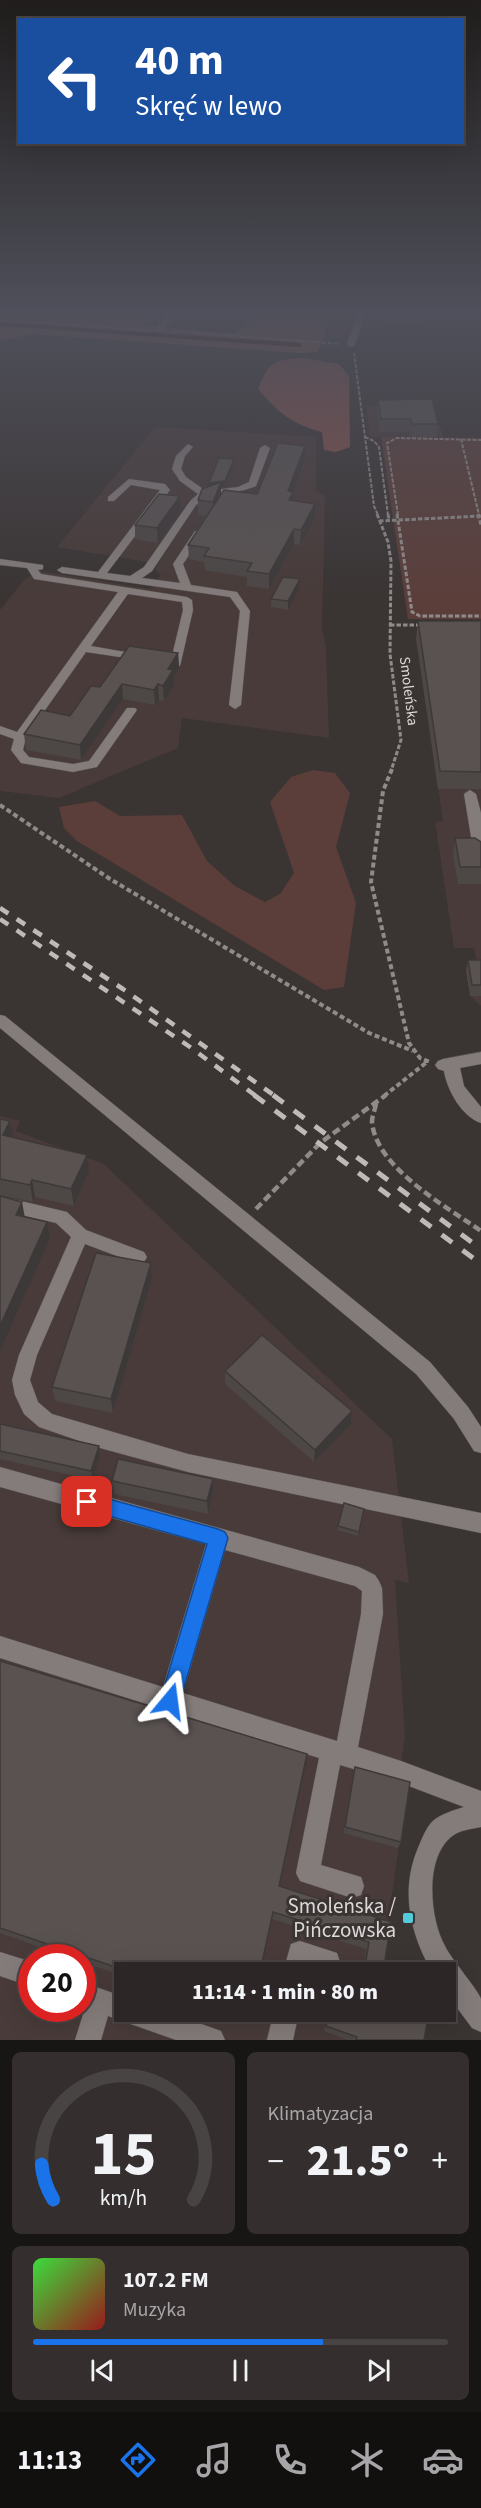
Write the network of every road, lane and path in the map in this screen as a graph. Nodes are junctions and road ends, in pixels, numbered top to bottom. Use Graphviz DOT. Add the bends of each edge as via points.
graph roads {
  1 [pos="360,409"];
  2 [pos="364,436"];
  3 [pos="461,439"];
  4 [pos="481,440"];
  5 [pos="188,447"];
  6 [pos="265,448"];
  7 [pos="204,494"];
  8 [pos="111,499"];
  9 [pos="480,516"];
  10 [pos="399,519"];
  11 [pos="389,520"];
  12 [pos="206,521"];
  13 [pos="379,521"];
  14 [pos="481,525"];
  15 [pos="0,561"];
  16 [pos="30,566"];
  17 [pos="100,576"];
  18 [pos="132,580"];
  19 [pos="187,588"];
  20 [pos="125,590"];
  21 [pos="481,616"];
  22 [pos="390,625"];
  23 [pos="424,625"];
  24 [pos="84,648"];
  25 [pos="235,705"];
  26 [pos="131,710"];
  27 [pos="0,730"];
  28 [pos="20,737"];
  29 [pos="470,794"];
  30 [pos="0,805"];
  31 [pos="478,817"];
  32 [pos="481,855"];
  33 [pos="0,1020"];
  34 [pos="414,1051"];
  35 [pos="481,1058"];
  36 [pos="376,1103"];
  37 [pos="481,1117"];
  38 [pos="0,1203"];
  39 [pos="245,1220"];
  40 [pos="481,1230"];
  41 [pos="80,1235"];
  42 [pos="138,1257"];
  43 [pos="481,1444"];
  44 [pos="0,1477"];
  45 [pos="481,1523"];
  46 [pos="218,1538"];
  47 [pos="0,1647"];
  48 [pos="170,1701"];
  49 [pos="338,1754"];
  50 [pos="481,1803"];
  51 [pos="481,1815"];
  52 [pos="352,1886"];
  53 [pos="298,1962"];
  54 [pos="328,1962"];
  55 [pos="0,1964"];
  56 [pos="18,1970"];
  57 [pos="96,1999"];
  58 [pos="114,2005"];
  59 [pos="481,2019"];
  60 [pos="89,2022"];
  61 [pos="161,2022"];
  62 [pos="284,2022"];
  63 [pos="209,2039"];
  64 [pos="88,2040"];
  65 [pos="280,2040"];
  1 -- 2 [label="path, Smoleńska"];
  2 -- 11 [label="path" via="379,447"];
  2 -- 13 [label="path, Smoleńska"];
  3 -- 4 [label="path"];
  3 -- 9 [label="path"];
  3 -- 10 [label="path" via="397,438 387,443"];
  5 -- 7 [label="street" via="176,459 175,468 178,475"];
  6 -- 7 [label="street" via="253,484 240,490"];
  7 -- 18 [label="street" via="193,502 148,569"];
  8 -- 17 [label="street" via="129,482 162,486 165,490"];
  9 -- 10 [label="path"];
  9 -- 14 [label="path"];
  10 -- 11 [label="path"];
  10 -- 21 [label="path" via="412,612 420,616"];
  11 -- 13 [label="path"];
  12 -- 19 [label="street" via="178,564"];
  13 -- 22 [label="path, Smoleńska" via="391,561"];
  15 -- 16 [label="street"];
  16 -- 17 [label="street"];
  16 -- 20 [label="street" via="38,577"];
  17 -- 18 [label="street"];
  18 -- 19 [label="street"];
  19 -- 25 [label="street" via="233,594 245,611"];
  20 -- 24 [label="street"];
  20 -- 24 [label="street" via="187,600 176,664"];
  22 -- 23 [label="path"];
  22 -- 34 [label="path, Smoleńska" via="401,740 383,791 371,882"];
  24 -- 28 [label="street"];
  26 -- 28 [label="street" via="93,764 73,768 25,760 17,750"];
  27 -- 28 [label="street"];
  29 -- 31 [label="street"];
  30 -- 34 [label="path" via="110,879 369,1033"];
  31 -- 32 [label="street"];
  33 -- 39 [label="street"];
  34 -- 36 [label="path" via="427,1062"];
  35 -- 37 [label="street" via="447,1065 460,1092"];
  36 -- 39 [label="path" via="320,1143"];
  36 -- 40 [label="path" via="372,1122 383,1151 402,1173"];
  38 -- 41 [label="street" via="61,1217"];
  39 -- 43 [label="street" via="423,1368"];
  41 -- 42 [label="street"];
  41 -- 45 [label="street" via="28,1354 21,1380 31,1408 46,1421 188,1462"];
  44 -- 46 [label="street"];
  46 -- 48 [label="street"];
  46 -- 49 [label="street" via="359,1577 372,1588 372,1614"];
  47 -- 48 [label="street"];
  48 -- 49 [label="street"];
  49 -- 50 [label="street"];
  49 -- 52 [label="street" via="308,1872"];
  51 -- 59 [label="street" via="454,1822 440,1831 429,1850 421,1896 422,1918 440,1964"];
  53 -- 54 [label="street" via="300,1953"];
  55 -- 56 [label="street"];
  57 -- 58 [label="street"];
  60 -- 64 [label="street"];
  61 -- 63 [label="street"];
  62 -- 65 [label="street"];
}
